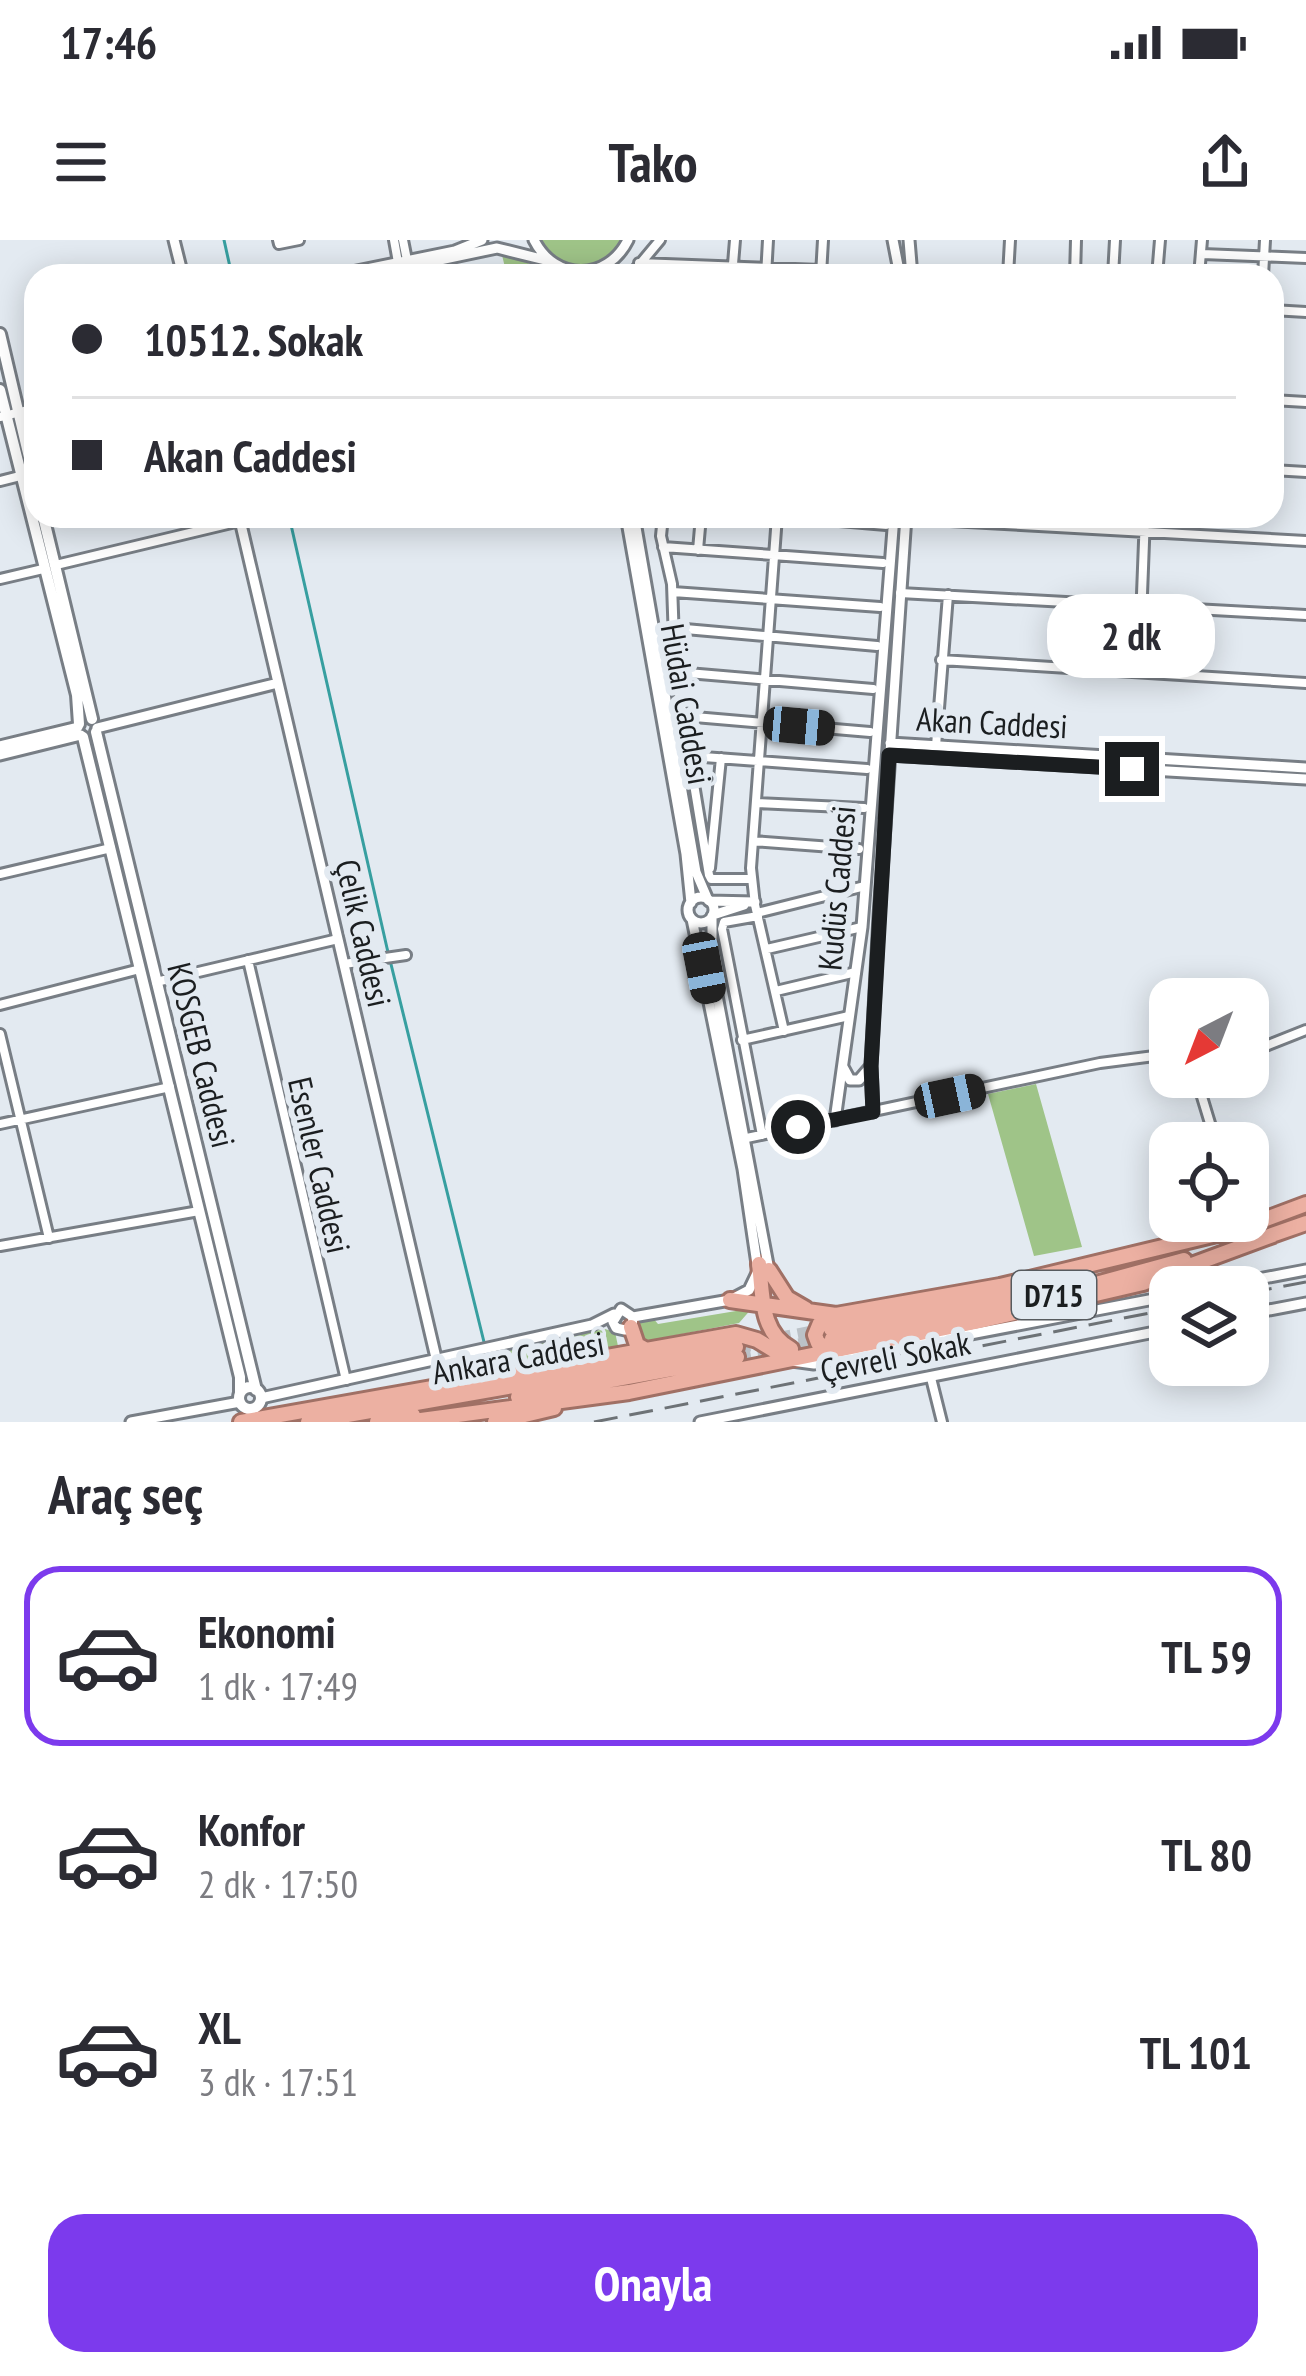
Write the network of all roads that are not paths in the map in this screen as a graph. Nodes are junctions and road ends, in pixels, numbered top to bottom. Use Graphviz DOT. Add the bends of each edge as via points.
graph roads {
  1 [pos="299,240"];
  2 [pos="394,240"];
  3 [pos="403,240"];
  4 [pos="482,240"];
  5 [pos="534,240"];
  6 [pos="660,240"];
  7 [pos="1067,240"];
  8 [pos="1076,240"];
  9 [pos="1202,240"];
  10 [pos="1265,240"];
  11 [pos="278,242"];
  12 [pos="1202,254"];
  13 [pos="1264,257"];
  14 [pos="1306,258"];
  15 [pos="639,262"];
  16 [pos="551,263"];
  17 [pos="403,264"];
  18 [pos="555,264"];
  19 [pos="658,264"];
  20 [pos="1201,264"];
  21 [pos="1264,264"];
  22 [pos="0,334"];
  23 [pos="0,390"];
  24 [pos="8,415"];
  25 [pos="24,459"];
  26 [pos="41,528"];
  27 [pos="44,528"];
  28 [pos="203,528"];
  29 [pos="241,528"];
  30 [pos="632,528"];
  31 [pos="632,528"];
  32 [pos="663,528"];
  33 [pos="700,528"];
  34 [pos="778,528"];
  35 [pos="889,528"];
  36 [pos="905,528"];
  37 [pos="1073,528"];
  38 [pos="1144,528"];
  39 [pos="1144,532"];
  40 [pos="1306,541"];
  41 [pos="663,547"];
  42 [pos="698,550"];
  43 [pos="775,555"];
  44 [pos="883,563"];
  45 [pos="49,567"];
  46 [pos="0,579"];
  47 [pos="673,592"];
  48 [pos="900,593"];
  49 [pos="948,595"];
  50 [pos="772,599"];
  51 [pos="1140,606"];
  52 [pos="880,608"];
  53 [pos="1306,615"];
  54 [pos="674,628"];
  55 [pos="769,636"];
  56 [pos="877,646"];
  57 [pos="941,660"];
  58 [pos="676,672"];
  59 [pos="1139,672"];
  60 [pos="766,680"];
  61 [pos="278,683"];
  62 [pos="1306,683"];
  63 [pos="874,689"];
  64 [pos="683,716"];
  65 [pos="763,723"];
  66 [pos="87,729"];
  67 [pos="870,732"];
  68 [pos="937,746"];
  69 [pos="890,749"];
  70 [pos="0,750"];
  71 [pos="689,756"];
  72 [pos="721,758"];
  73 [pos="761,762"];
  74 [pos="1306,768"];
  75 [pos="867,770"];
  76 [pos="1306,779"];
  77 [pos="757,802"];
  78 [pos="865,808"];
  79 [pos="753,841"];
  80 [pos="112,847"];
  81 [pos="859,848"];
  82 [pos="0,874"];
  83 [pos="709,875"];
  84 [pos="752,879"];
  85 [pos="865,886"];
  86 [pos="709,900"];
  87 [pos="691,903"];
  88 [pos="757,910"];
  89 [pos="712,915"];
  90 [pos="692,919"];
  91 [pos="862,927"];
  92 [pos="338,939"];
  93 [pos="767,950"];
  94 [pos="406,955"];
  95 [pos="248,960"];
  96 [pos="344,964"];
  97 [pos="141,968"];
  98 [pos="857,971"];
  99 [pos="156,982"];
  100 [pos="776,991"];
  101 [pos="0,1005"];
  102 [pos="849,1016"];
  103 [pos="1306,1030"];
  104 [pos="784,1031"];
  105 [pos="0,1034"];
  106 [pos="742,1040"];
  107 [pos="1269,1045"];
  108 [pos="1149,1057"];
  109 [pos="842,1062"];
  110 [pos="871,1066"];
  111 [pos="172,1087"];
  112 [pos="873,1112"];
  113 [pos="21,1120"];
  114 [pos="835,1120"];
  115 [pos="0,1124"];
  116 [pos="762,1135"];
  117 [pos="741,1139"];
  118 [pos="1306,1204"];
  119 [pos="201,1211"];
  120 [pos="1269,1216"];
  121 [pos="1306,1223"];
  122 [pos="49,1238"];
  123 [pos="1174,1242"];
  124 [pos="1202,1242"];
  125 [pos="0,1246"];
  126 [pos="764,1267"];
  127 [pos="1306,1270"];
  128 [pos="1269,1277"];
  129 [pos="730,1300"];
  130 [pos="1149,1300"];
  131 [pos="1306,1303"];
  132 [pos="771,1307"];
  133 [pos="1269,1310"];
  134 [pos="860,1311"];
  135 [pos="614,1314"];
  136 [pos="592,1325"];
  137 [pos="625,1325"];
  138 [pos="832,1333"];
  139 [pos="1149,1333"];
  140 [pos="648,1351"];
  141 [pos="736,1352"];
  142 [pos="780,1356"];
  143 [pos="616,1357"];
  144 [pos="436,1362"];
  145 [pos="539,1370"];
  146 [pos="931,1378"];
  147 [pos="346,1380"];
  148 [pos="451,1396"];
  149 [pos="597,1396"];
  150 [pos="250,1399"];
  151 [pos="274,1416"];
  152 [pos="130,1422"];
  153 [pos="237,1422"];
  154 [pos="308,1422"];
  155 [pos="377,1422"];
  156 [pos="406,1422"];
  157 [pos="495,1422"];
  158 [pos="700,1422"];
  159 [pos="942,1422"];
  1 -- 11 [label="street"];
  2 -- 17 [label="street"];
  3 -- 17 [label="street"];
  4 -- 17 [label="street"];
  5 -- 16 [label="street"];
  6 -- 15 [label="street"];
  7 -- 8 [label="street"];
  9 -- 12 [label="street"];
  10 -- 13 [label="street"];
  12 -- 13 [label="street"];
  12 -- 20 [label="street"];
  13 -- 14 [label="street"];
  13 -- 21 [label="street"];
  15 -- 19 [label="street"];
  16 -- 17 [label="street" via="497,248"];
  16 -- 18 [label="street"];
  22 -- 24 [label="main road, KOSGEB Caddesi"];
  23 -- 24 [label="main road, KOSGEB Caddesi"];
  24 -- 25 [label="main road, KOSGEB Caddesi"];
  26 -- 45 [label="main road, KOSGEB Caddesi"];
  27 -- 45 [label="main road, KOSGEB Caddesi"];
  28 -- 45 [label="street"];
  29 -- 61 [label="street, Çelik Caddesi"];
  30 -- 86 [label="street, Hüdai Caddesi" via="696,872"];
  31 -- 87 [label="street, Hüdai Caddesi"];
  32 -- 41 [label="street"];
  33 -- 42 [label="street"];
  34 -- 43 [label="street"];
  35 -- 85 [label="street, Kudüs Caddesi"];
  36 -- 48 [label="street, Kudüs Caddesi"];
  37 -- 39 [label="street"];
  38 -- 39 [label="street"];
  39 -- 40 [label="street"];
  39 -- 51 [label="street"];
  41 -- 42 [label="street"];
  41 -- 47 [label="street"];
  42 -- 43 [label="street"];
  43 -- 44 [label="street"];
  43 -- 50 [label="street"];
  45 -- 46 [label="street"];
  45 -- 66 [label="main road, KOSGEB Caddesi"];
  47 -- 50 [label="street"];
  47 -- 54 [label="street"];
  48 -- 49 [label="street"];
  48 -- 69 [label="street, Kudüs Caddesi"];
  49 -- 51 [label="street"];
  49 -- 57 [label="street"];
  50 -- 52 [label="street"];
  50 -- 55 [label="street"];
  51 -- 53 [label="street"];
  51 -- 59 [label="street"];
  54 -- 55 [label="street"];
  54 -- 58 [label="street"];
  55 -- 56 [label="street"];
  55 -- 60 [label="street"];
  57 -- 59 [label="street"];
  57 -- 68 [label="street"];
  58 -- 60 [label="street"];
  58 -- 64 [label="street"];
  59 -- 62 [label="street"];
  60 -- 63 [label="street"];
  60 -- 65 [label="street"];
  61 -- 66 [label="street"];
  61 -- 92 [label="street, Çelik Caddesi"];
  64 -- 65 [label="street"];
  64 -- 71 [label="street"];
  65 -- 67 [label="street"];
  65 -- 73 [label="street"];
  66 -- 70 [label="street"];
  66 -- 80 [label="main road, KOSGEB Caddesi"];
  66 -- 99 [label="main road, KOSGEB Caddesi"];
  68 -- 69 [label="street, Akan Caddesi"];
  68 -- 74 [label="street, Akan Caddesi"];
  69 -- 76 [label="street, Akan Caddesi"];
  69 -- 110 [label="street, Kudüs Caddesi"];
  71 -- 72 [label="street"];
  71 -- 83 [label="street"];
  72 -- 73 [label="street"];
  72 -- 83 [label="street"];
  73 -- 75 [label="street"];
  73 -- 77 [label="street"];
  77 -- 78 [label="street"];
  77 -- 79 [label="street"];
  79 -- 81 [label="street"];
  79 -- 84 [label="street"];
  80 -- 82 [label="street"];
  80 -- 97 [label="main road, KOSGEB Caddesi"];
  83 -- 84 [label="street"];
  84 -- 88 [label="street"];
  85 -- 88 [label="street"];
  85 -- 91 [label="street, Kudüs Caddesi"];
  86 -- 87 [label="street"];
  86 -- 88 [label="street"];
  86 -- 89 [label="street"];
  87 -- 90 [label="street"];
  88 -- 89 [label="street"];
  88 -- 93 [label="street"];
  88 -- 106 [label="street" via="722,929"];
  89 -- 90 [label="street"];
  89 -- 117 [label="street" via="711,960"];
  90 -- 117 [label="street"];
  91 -- 93 [label="street"];
  91 -- 98 [label="street, Kudüs Caddesi"];
  92 -- 95 [label="street"];
  92 -- 96 [label="street, Çelik Caddesi"];
  93 -- 100 [label="street"];
  94 -- 96 [label="street"];
  95 -- 99 [label="street"];
  95 -- 147 [label="street, Esenler Caddesi"];
  96 -- 144 [label="street, Çelik Caddesi"];
  97 -- 101 [label="street"];
  97 -- 111 [label="main road, KOSGEB Caddesi"];
  98 -- 100 [label="street"];
  98 -- 102 [label="street, Kudüs Caddesi"];
  99 -- 150 [label="main road, KOSGEB Caddesi"];
  100 -- 104 [label="street"];
  102 -- 104 [label="street"];
  102 -- 109 [label="street, Kudüs Caddesi"];
  103 -- 107 [label="street"];
  104 -- 106 [label="street"];
  105 -- 113 [label="street"];
  106 -- 116 [label="street"];
  108 -- 112 [label="street"];
  109 -- 110 [label="street" via="850,1080"];
  109 -- 114 [label="street, Kudüs Caddesi"];
  110 -- 112 [label="street, Kudüs Caddesi"];
  111 -- 113 [label="street"];
  111 -- 119 [label="main road, KOSGEB Caddesi"];
  112 -- 114 [label="street"];
  113 -- 115 [label="street"];
  113 -- 122 [label="street"];
  114 -- 116 [label="street"];
  116 -- 117 [label="street"];
  117 -- 126 [label="street"];
  118 -- 120 [label="highway, D715"];
  119 -- 122 [label="street"];
  119 -- 150 [label="main road, KOSGEB Caddesi"];
  121 -- 138 [label="highway" via="1088,1298"];
  122 -- 125 [label="street"];
  123 -- 134 [label="highway"];
  124 -- 138 [label="highway, D715"];
  126 -- 129 [label="street" via="751,1288"];
  126 -- 132 [label="highway"];
  126 -- 134 [label="highway" via="799,1306"];
  127 -- 128 [label="street"];
  129 -- 132 [label="highway"];
  129 -- 137 [label="street"];
  130 -- 142 [label="street" via="814,1364"];
  131 -- 133 [label="street"];
  132 -- 138 [label="highway"];
  132 -- 142 [label="highway"];
  134 -- 138 [label="highway"];
  135 -- 136 [label="street"];
  135 -- 137 [label="street"];
  135 -- 137 [label="street" via="624,1309"];
  136 -- 137 [label="street"];
  136 -- 144 [label="street"];
  137 -- 140 [label="highway"];
  137 -- 143 [label="highway"];
  138 -- 142 [label="highway" via="809,1354"];
  139 -- 146 [label="street, Çevreli Sokak"];
  140 -- 141 [label="highway"];
  140 -- 143 [label="highway"];
  141 -- 142 [label="highway"];
  141 -- 142 [label="highway" via="747,1336"];
  141 -- 148 [label="highway, Ankara Caddesi"];
  141 -- 149 [label="highway"];
  141 -- 155 [label="highway, Ankara Caddesi"];
  143 -- 145 [label="highway"];
  144 -- 147 [label="street"];
  145 -- 148 [label="highway"];
  145 -- 151 [label="highway"];
  146 -- 158 [label="street, Çevreli Sokak"];
  146 -- 159 [label="street"];
  147 -- 150 [label="street"];
  148 -- 154 [label="highway, Ankara Caddesi"];
  149 -- 156 [label="highway"];
  149 -- 157 [label="highway"];
  150 -- 151 [label="highway"];
  150 -- 152 [label="street"];
  150 -- 153 [label="highway"];
  151 -- 153 [label="highway"];
}
